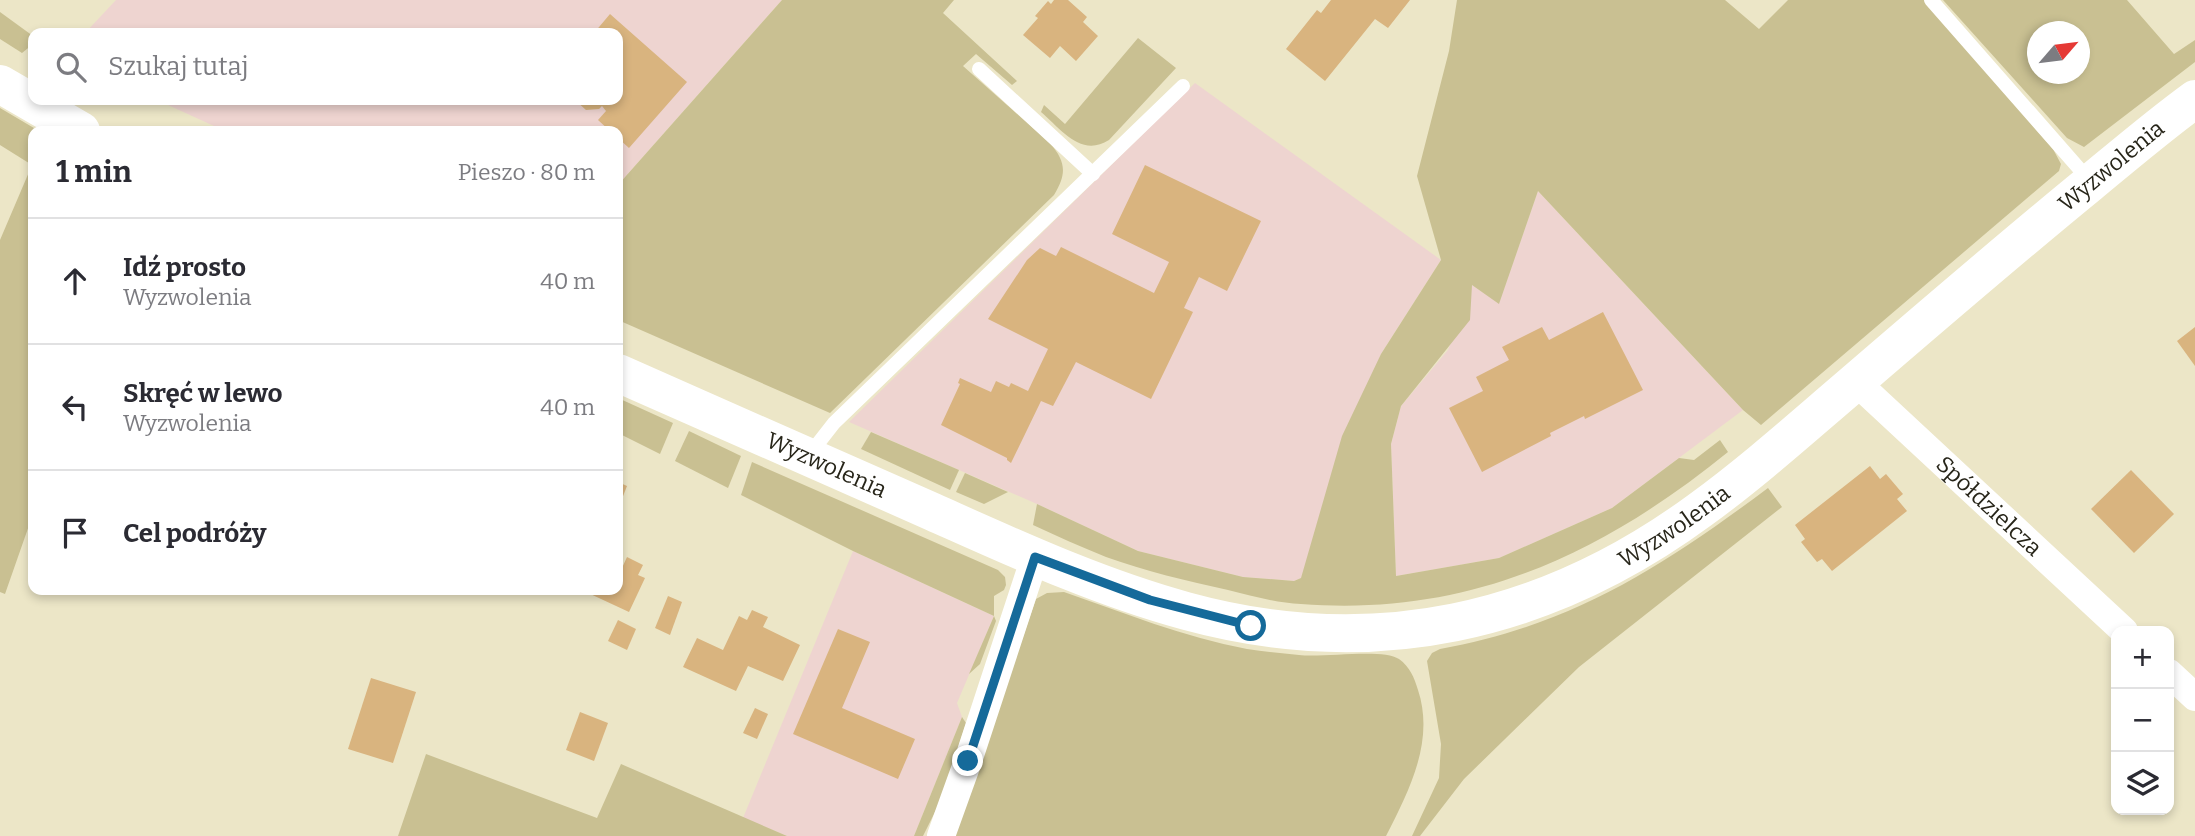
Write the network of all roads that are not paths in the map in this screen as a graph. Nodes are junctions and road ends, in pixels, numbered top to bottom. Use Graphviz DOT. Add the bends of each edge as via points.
graph roads {
  1 [pos="1931,0"];
  2 [pos="979,69"];
  3 [pos="0,84"];
  4 [pos="1183,86"];
  5 [pos="2195,99"];
  6 [pos="28,100"];
  7 [pos="36,105"];
  8 [pos="72,126"];
  9 [pos="1093,174"];
  10 [pos="2091,183"];
  11 [pos="623,375"];
  12 [pos="1856,382"];
  13 [pos="808,457"];
  14 [pos="1035,557"];
  15 [pos="2119,626"];
  16 [pos="2174,678"];
  17 [pos="2195,697"];
  18 [pos="941,836"];
  1 -- 10 [label="lane"];
  2 -- 9 [label="lane"];
  3 -- 6 [label="street"];
  4 -- 9 [label="lane"];
  5 -- 10 [label="street, Wyzwolenia"];
  7 -- 8 [label="street"];
  9 -- 13 [label="lane" via="834,423"];
  10 -- 12 [label="street, Wyzwolenia"];
  11 -- 13 [label="street, Wyzwolenia"];
  12 -- 14 [label="street, Wyzwolenia" via="1762,462 1655,541 1572,586 1470,619 1363,635 1283,631 1162,604"];
  12 -- 15 [label="street, Spółdzielcza"];
  13 -- 14 [label="street, Wyzwolenia"];
  14 -- 18 [label="street"];
  16 -- 17 [label="street"];
}
